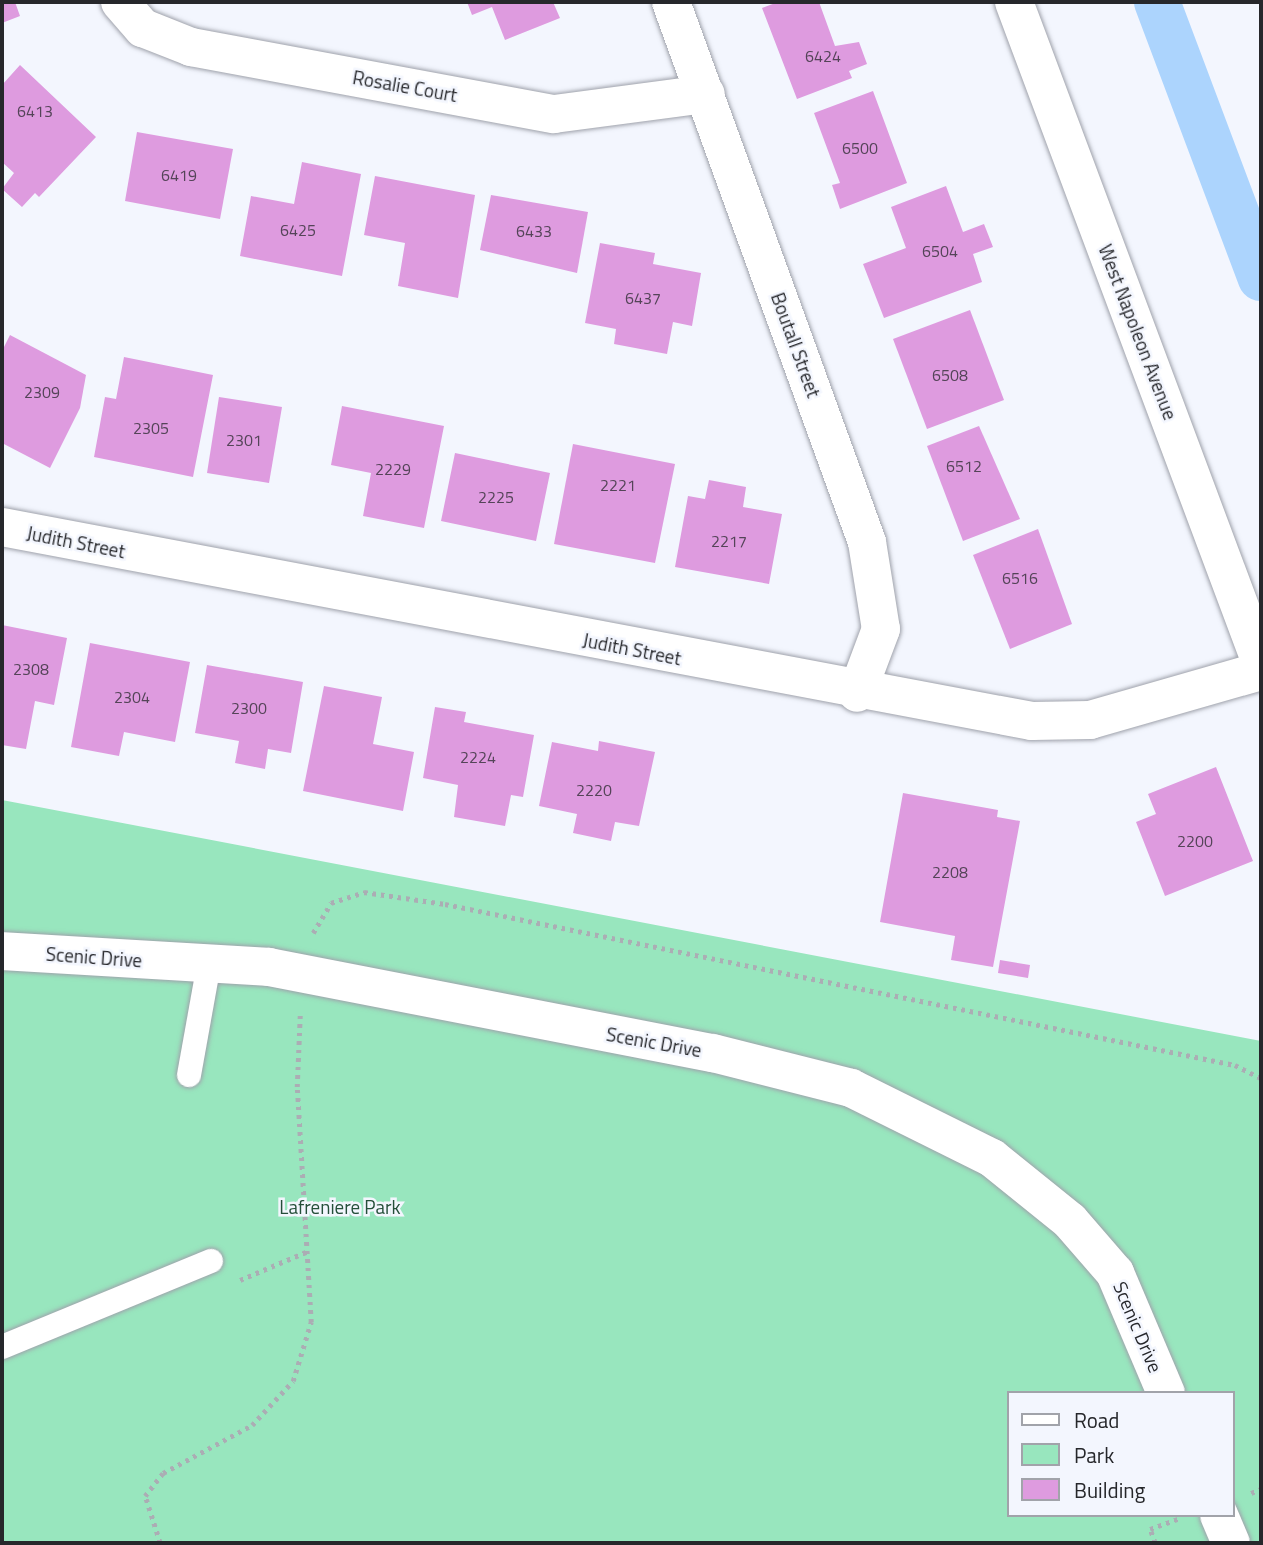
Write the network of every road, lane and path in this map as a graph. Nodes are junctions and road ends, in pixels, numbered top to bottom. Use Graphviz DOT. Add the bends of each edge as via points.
graph roads {
  1 [pos="120,2"];
  2 [pos="671,2"];
  3 [pos="1014,2"];
  4 [pos="706,94"];
  5 [pos="2,527"];
  6 [pos="1261,663"];
  7 [pos="1261,671"];
  8 [pos="857,693"];
  9 [pos="2,951"];
  10 [pos="209,964"];
  11 [pos="304,977"];
  12 [pos="189,1075"];
  13 [pos="1261,1078"];
  14 [pos="211,1261"];
  15 [pos="2,1347"];
  16 [pos="1166,1391"];
  17 [pos="1183,1517"];
  18 [pos="1220,1517"];
  19 [pos="160,1543"];
  20 [pos="1155,1543"];
  21 [pos="1231,1543"];
  1 -- 4 [label="street, Rosalie Court" via="143,28 191,47 554,114"];
  2 -- 4 [label="street, Boutall Street"];
  3 -- 6 [label="street, West Napoleon Avenue"];
  4 -- 8 [label="street, Boutall Street" via="867,542 881,629"];
  5 -- 8 [label="street, Judith Street"];
  7 -- 8 [label="street, Judith Street" via="1090,720 1032,721"];
  9 -- 10 [label="street, Scenic Drive"];
  10 -- 11 [label="street, Scenic Drive" via="269,967"];
  10 -- 12 [label="lane"];
  11 -- 13 [label="path" via="316,919 331,903 364,892 1235,1065"];
  11 -- 16 [label="street, Scenic Drive" via="713,1053 851,1088 992,1158 1070,1221 1115,1273"];
  11 -- 19 [label="path" via="297,1087 311,1322 293,1381 253,1425 163,1473 145,1496"];
  14 -- 15 [label="lane"];
  17 -- 20 [label="path" via="1150,1529"];
  18 -- 21 [label="street"];
}
